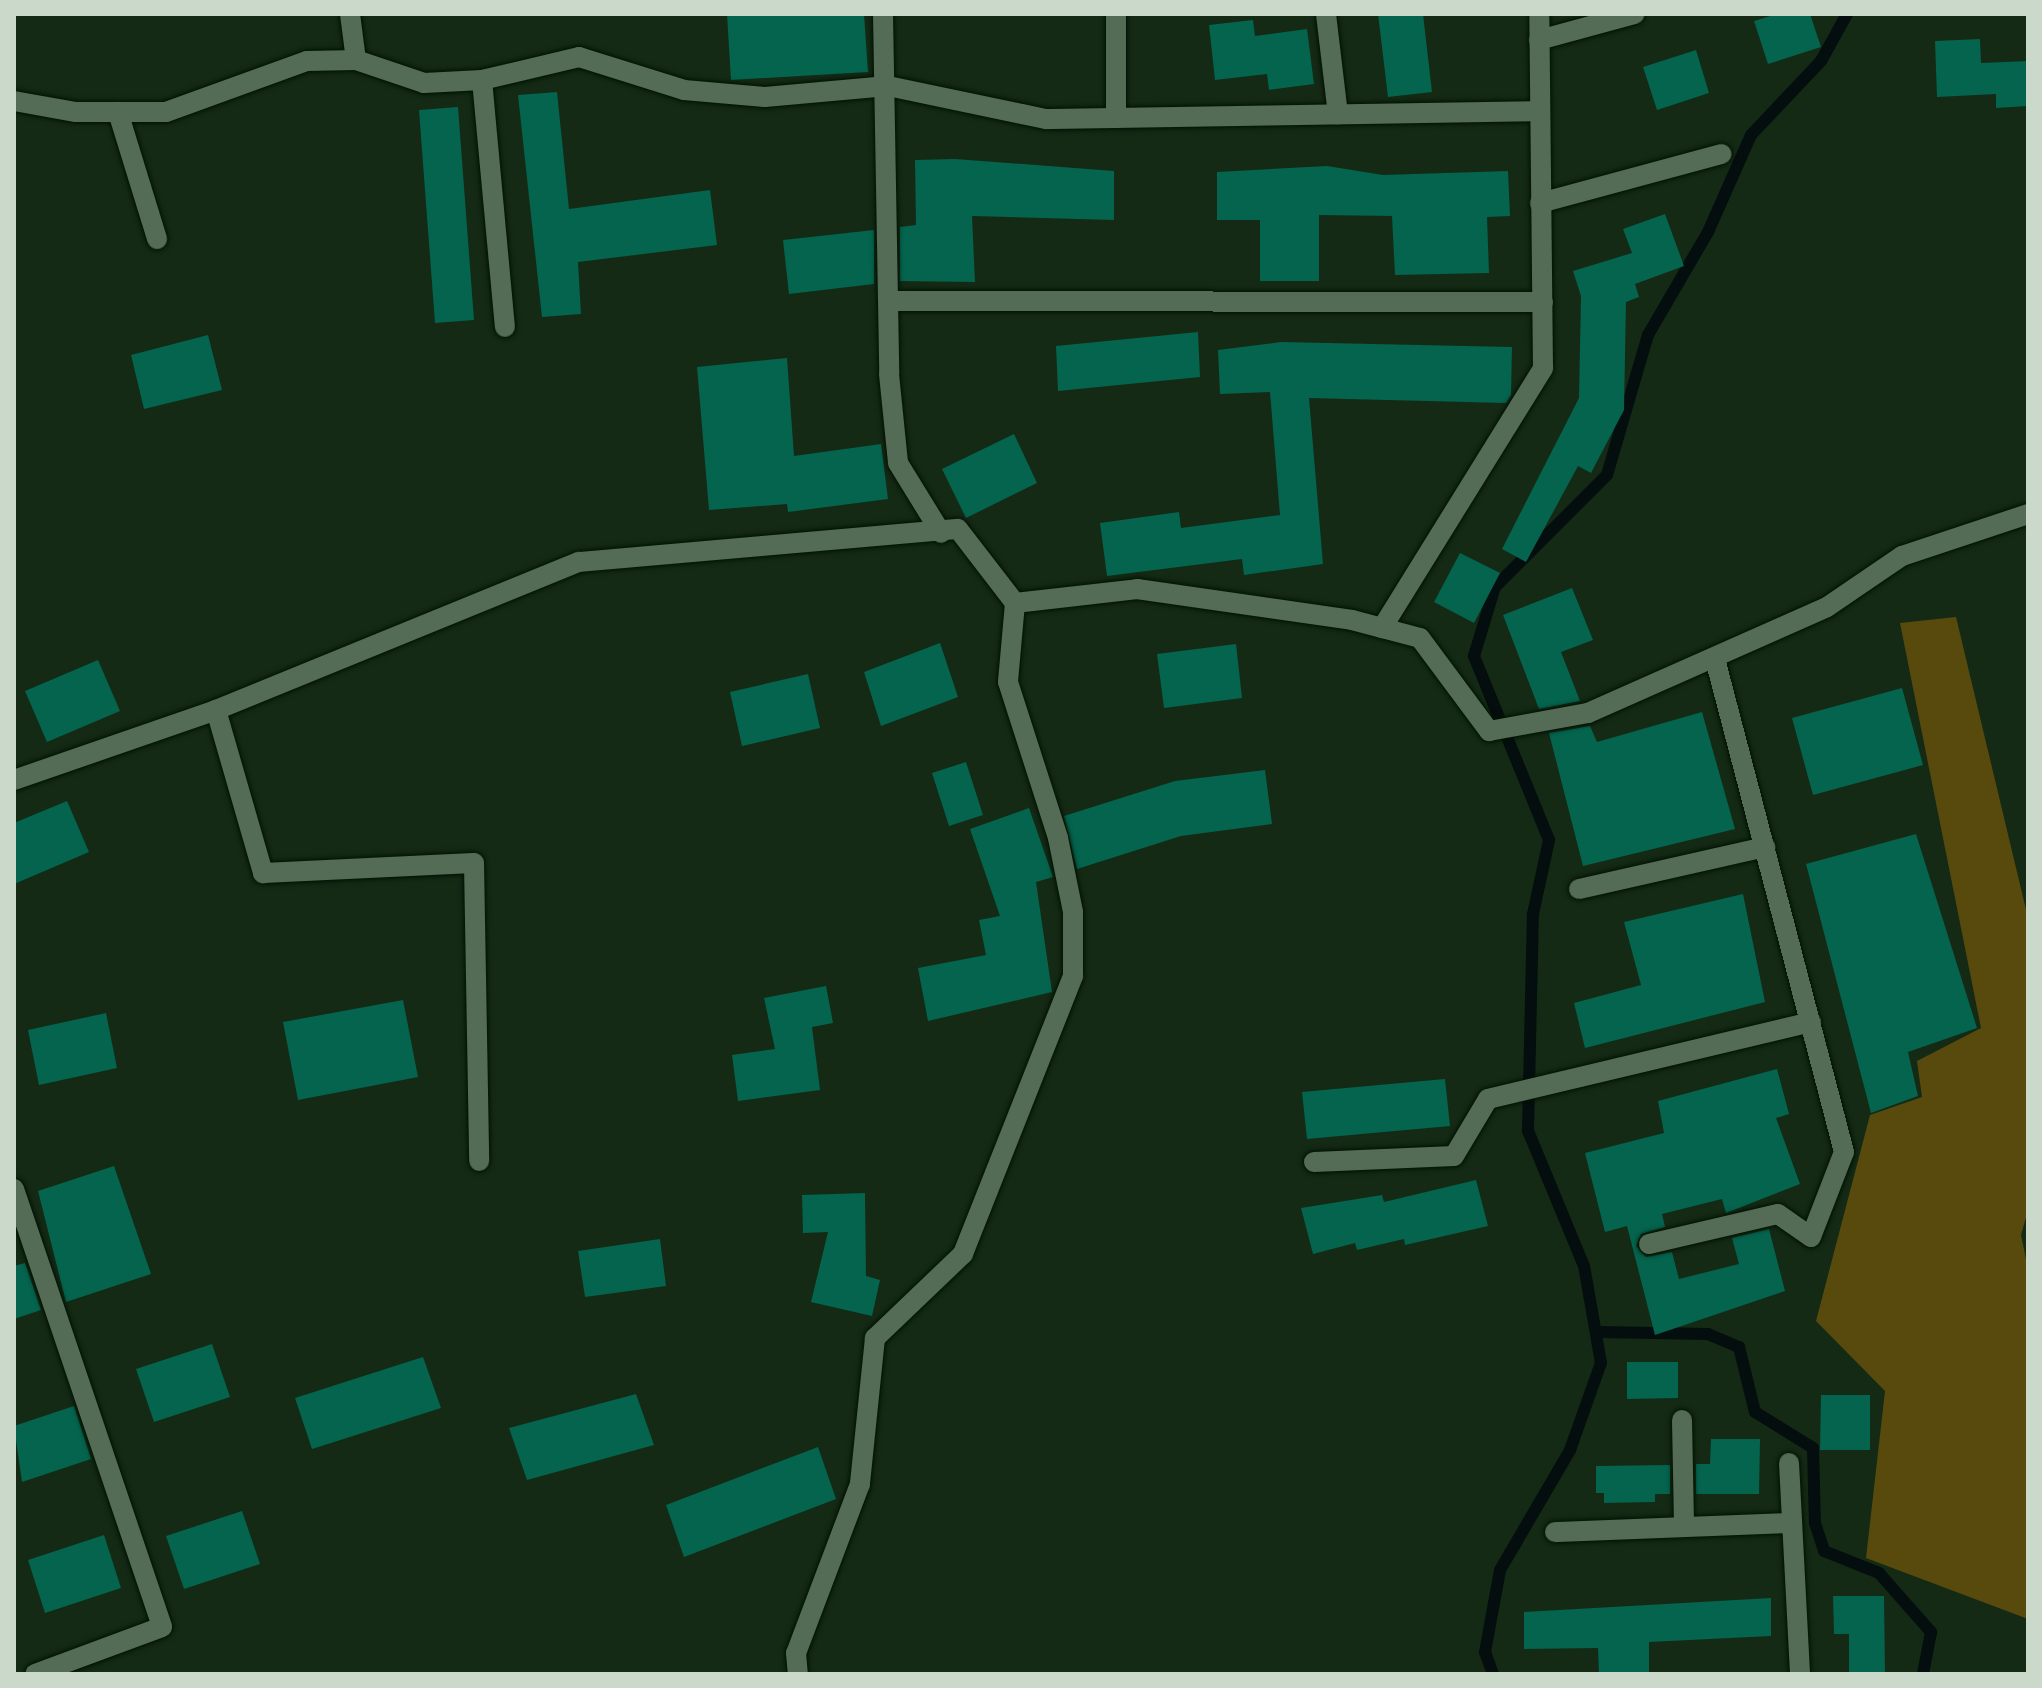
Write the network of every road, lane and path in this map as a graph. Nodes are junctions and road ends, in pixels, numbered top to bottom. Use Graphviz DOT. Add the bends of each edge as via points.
graph roads {
  1 [pos="350,14"];
  2 [pos="883,14"];
  3 [pos="1116,14"];
  4 [pos="1326,14"];
  5 [pos="1539,14"];
  6 [pos="1635,14"];
  7 [pos="1539,40"];
  8 [pos="356,60"];
  9 [pos="482,80"];
  10 [pos="888,86"];
  11 [pos="14,101"];
  12 [pos="1538,111"];
  13 [pos="118,112"];
  14 [pos="1338,114"];
  15 [pos="1116,118"];
  16 [pos="1722,154"];
  17 [pos="1540,203"];
  18 [pos="157,239"];
  19 [pos="889,301"];
  20 [pos="1543,302"];
  21 [pos="505,327"];
  22 [pos="2028,514"];
  23 [pos="941,533"];
  24 [pos="1015,603"];
  25 [pos="1382,628"];
  26 [pos="1715,659"];
  27 [pos="216,710"];
  28 [pos="14,780"];
  29 [pos="1765,847"];
  30 [pos="1579,889"];
  31 [pos="1811,1022"];
  32 [pos="479,1161"];
  33 [pos="1314,1162"];
  34 [pos="14,1189"];
  35 [pos="1649,1244"];
  36 [pos="1682,1420"];
  37 [pos="1789,1463"];
  38 [pos="1792,1523"];
  39 [pos="1684,1527"];
  40 [pos="1555,1532"];
  41 [pos="35,1674"];
  42 [pos="798,1674"];
  43 [pos="1800,1674"];
  1 -- 8 [label="street"];
  2 -- 10 [label="street"];
  3 -- 15 [label="street"];
  4 -- 14 [label="street"];
  5 -- 7 [label="street"];
  6 -- 7 [label="street"];
  7 -- 12 [label="street"];
  8 -- 9 [label="street" via="424,83"];
  8 -- 13 [label="street" via="307,61 254,74 166,112"];
  9 -- 10 [label="street" via="579,57 684,90 765,97"];
  9 -- 21 [label="street"];
  10 -- 15 [label="street" via="1046,119"];
  10 -- 19 [label="street"];
  11 -- 13 [label="street"];
  12 -- 14 [label="street"];
  12 -- 17 [label="street"];
  13 -- 18 [label="street"];
  14 -- 15 [label="street"];
  16 -- 17 [label="street"];
  17 -- 20 [label="street"];
  19 -- 20 [label="street"];
  19 -- 23 [label="street" via="898,463"];
  20 -- 25 [label="street" via="1543,368"];
  22 -- 26 [label="street" via="1902,556 1827,607"];
  23 -- 24 [label="street" via="958,529"];
  23 -- 27 [label="street" via="579,562"];
  24 -- 25 [label="street" via="1137,589"];
  24 -- 42 [label="street" via="1008,682 1058,838 1073,912 1073,976 963,1254 875,1338 860,1484 796,1653"];
  25 -- 26 [label="street" via="1420,638 1489,731 1588,713"];
  26 -- 29 [label="street"];
  27 -- 28 [label="street"];
  27 -- 32 [label="street" via="263,873 474,863"];
  29 -- 30 [label="street"];
  29 -- 31 [label="street"];
  31 -- 33 [label="street" via="1488,1099 1454,1156"];
  31 -- 35 [label="street" via="1844,1152 1811,1237 1778,1214"];
  34 -- 41 [label="street" via="162,1627"];
  36 -- 39 [label="street"];
  37 -- 38 [label="street"];
  38 -- 39 [label="street"];
  38 -- 43 [label="street"];
  39 -- 40 [label="street"];
}
